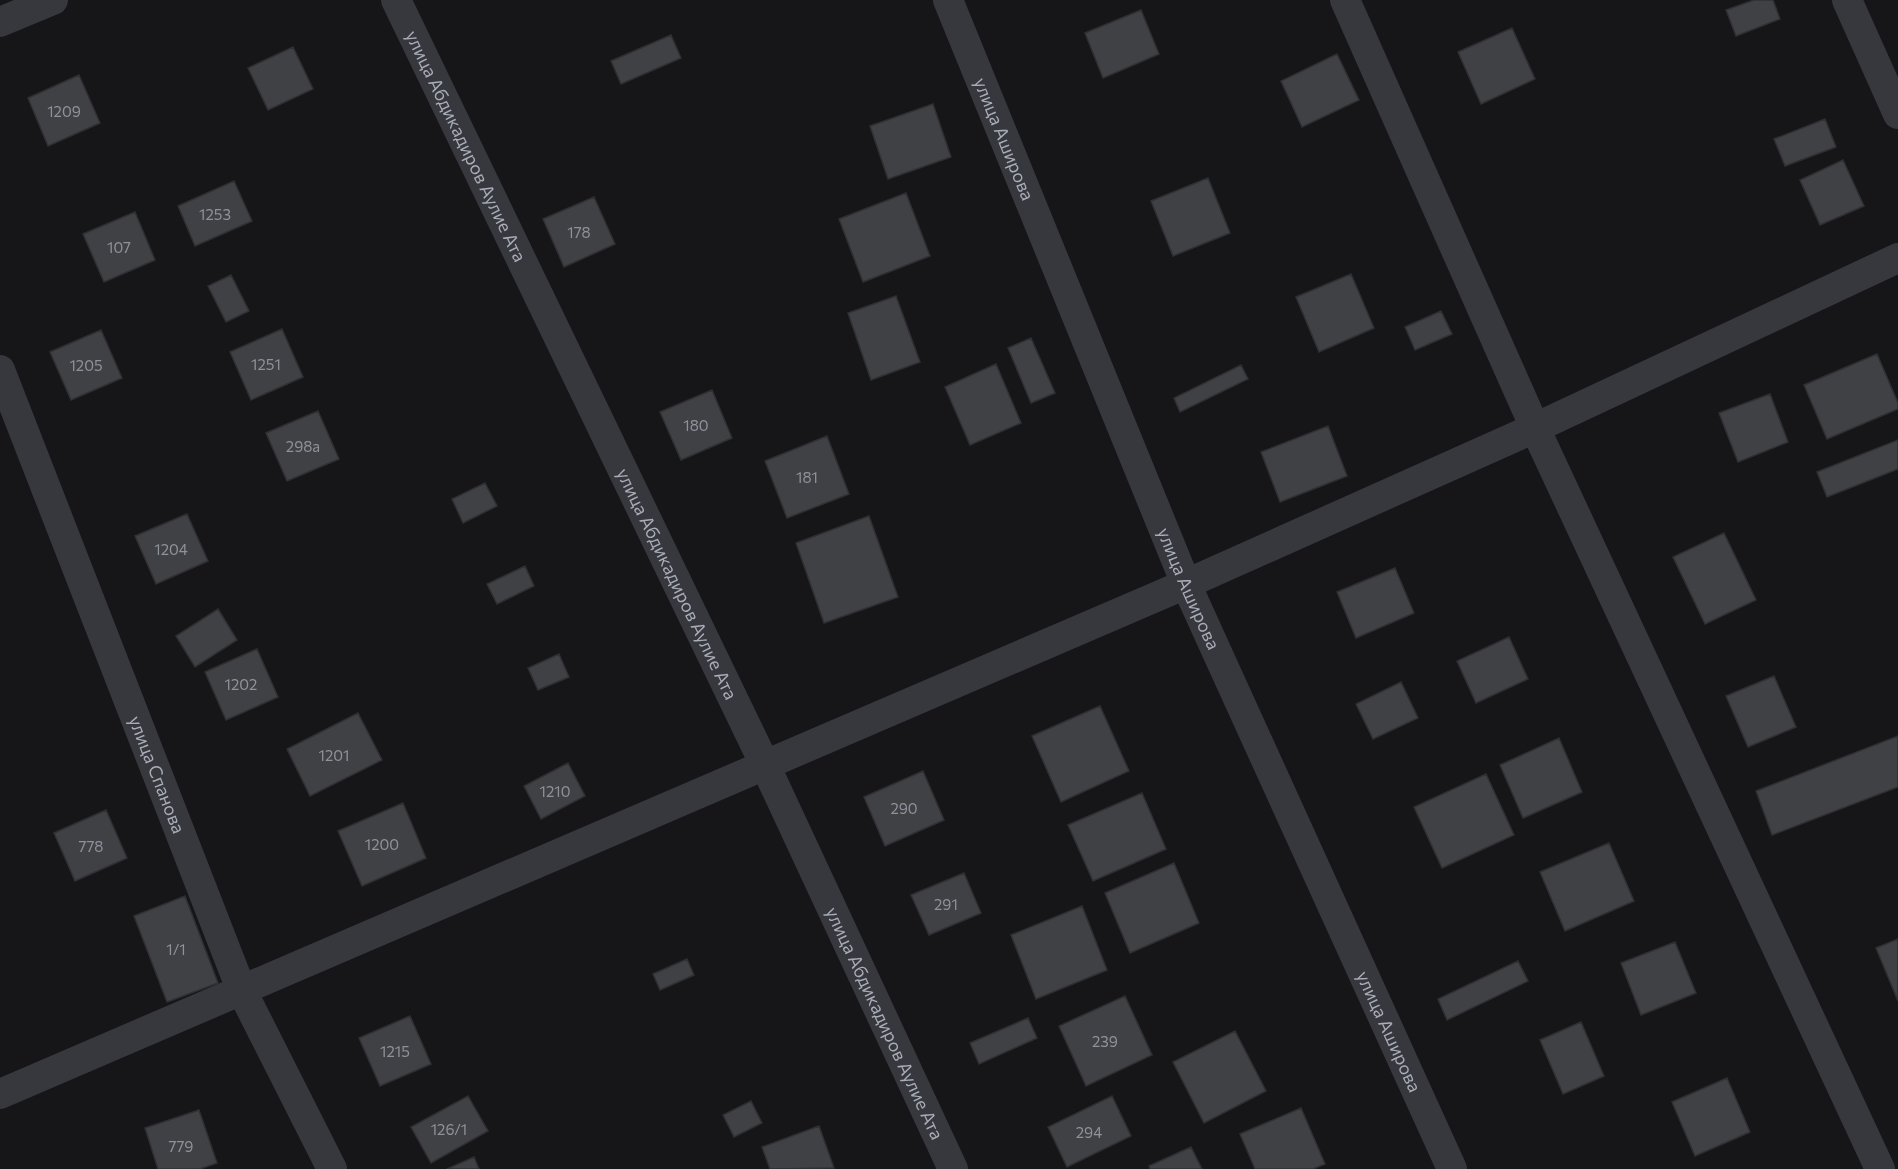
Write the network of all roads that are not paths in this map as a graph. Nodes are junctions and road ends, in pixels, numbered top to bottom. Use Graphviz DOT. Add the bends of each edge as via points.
graph roads {
  1 [pos="53,0"];
  2 [pos="396,0"];
  3 [pos="948,0"];
  4 [pos="1344,0"];
  5 [pos="1847,0"];
  6 [pos="0,22"];
  7 [pos="1898,114"];
  8 [pos="1898,258"];
  9 [pos="0,370"];
  10 [pos="1535,428"];
  11 [pos="1186,584"];
  12 [pos="765,765"];
  13 [pos="241,989"];
  14 [pos="0,1094"];
  15 [pos="332,1169"];
  16 [pos="953,1169"];
  17 [pos="1452,1169"];
  18 [pos="1880,1169"];
  1 -- 6 [label="street"];
  2 -- 12 [label="street, улица Абдикадиров Аулие Ата"];
  3 -- 11 [label="street, улица Аширова"];
  4 -- 10 [label="street"];
  5 -- 7 [label="street"];
  8 -- 10 [label="street"];
  9 -- 13 [label="street, улица Спанова"];
  10 -- 11 [label="street"];
  10 -- 18 [label="street"];
  11 -- 12 [label="street"];
  11 -- 17 [label="street, улица Аширова"];
  12 -- 13 [label="street"];
  12 -- 16 [label="street, улица Абдикадиров Аулие Ата"];
  13 -- 14 [label="street"];
  13 -- 15 [label="street, улица Спанова"];
}
